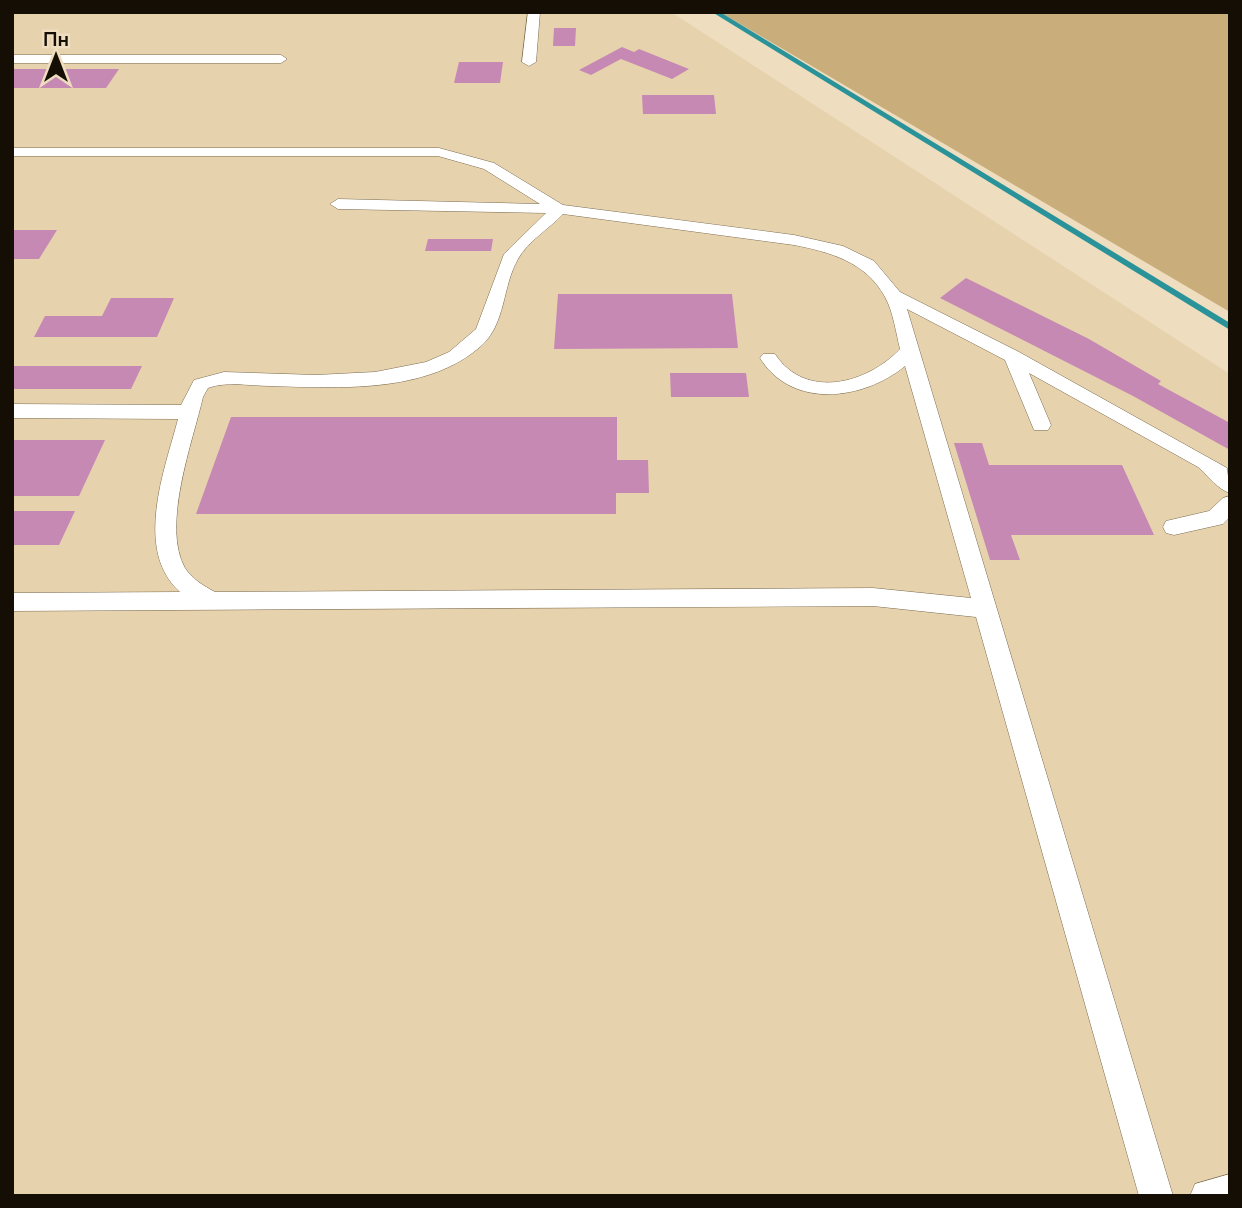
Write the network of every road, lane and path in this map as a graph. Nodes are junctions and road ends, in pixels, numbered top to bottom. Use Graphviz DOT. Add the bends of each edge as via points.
graph roads {
  1 [pos="534,12"];
  2 [pos="12,59"];
  3 [pos="281,59"];
  4 [pos="529,62"];
  5 [pos="12,152"];
  6 [pos="338,204"];
  7 [pos="559,209"];
  8 [pos="894,296"];
  9 [pos="910,350"];
  10 [pos="1013,356"];
  11 [pos="769,358"];
  12 [pos="348,380"];
  13 [pos="341,400"];
  14 [pos="12,411"];
  15 [pos="190,412"];
  16 [pos="1041,425"];
  17 [pos="1230,486"];
  18 [pos="1230,504"];
  19 [pos="1174,527"];
  20 [pos="212,601"];
  21 [pos="12,602"];
  22 [pos="986,609"];
  23 [pos="1230,1191"];
  24 [pos="1156,1196"];
  25 [pos="1207,1196"];
  1 -- 4 [label="lane"];
  2 -- 3 [label="lane"];
  5 -- 7 [label="lane" via="439,152 489,166"];
  6 -- 7 [label="lane"];
  7 -- 8 [label="lane" via="837,249 868,265"];
  7 -- 12 [label="lane" via="509,259 492,316 474,342 418,370"];
  8 -- 9 [label="lane"];
  8 -- 10 [label="lane"];
  9 -- 11 [label="lane" via="876,380 832,390 794,380"];
  9 -- 22 [label="lane"];
  10 -- 16 [label="lane"];
  10 -- 17 [label="lane" via="1205,462"];
  12 -- 13 [label="lane"];
  12 -- 15 [label="lane" via="207,380 196,389"];
  14 -- 15 [label="lane"];
  15 -- 20 [label="lane" via="166,537 176,574"];
  18 -- 19 [label="lane" via="1216,518"];
  20 -- 21 [label="lane"];
  20 -- 22 [label="lane" via="873,597"];
  22 -- 24 [label="lane"];
  23 -- 25 [label="lane"];
}
